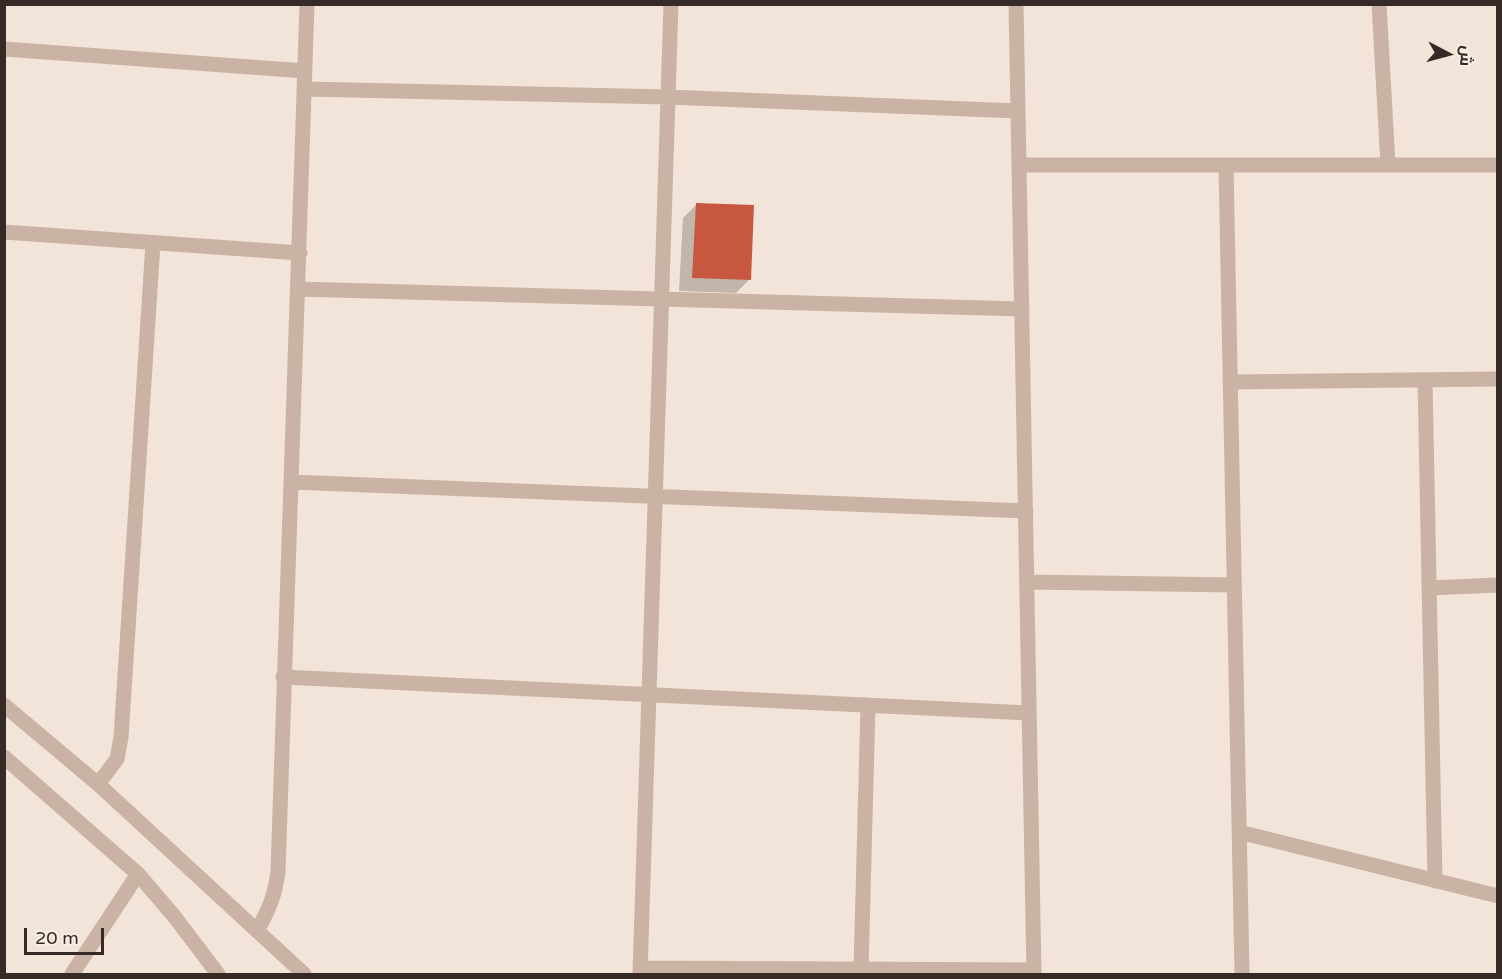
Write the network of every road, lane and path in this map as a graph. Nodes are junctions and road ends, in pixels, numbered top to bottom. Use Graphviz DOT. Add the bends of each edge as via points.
graph roads {
  1 [pos="307,4"];
  2 [pos="671,4"];
  3 [pos="1016,4"];
  4 [pos="1379,4"];
  5 [pos="4,50"];
  6 [pos="305,71"];
  7 [pos="305,89"];
  8 [pos="668,97"];
  9 [pos="1018,111"];
  10 [pos="1019,165"];
  11 [pos="1226,165"];
  12 [pos="1388,165"];
  13 [pos="1497,165"];
  14 [pos="4,232"];
  15 [pos="153,243"];
  16 [pos="300,253"];
  17 [pos="298,289"];
  18 [pos="662,299"];
  19 [pos="1022,309"];
  20 [pos="1497,379"];
  21 [pos="1425,380"];
  22 [pos="1230,382"];
  23 [pos="291,482"];
  24 [pos="655,496"];
  25 [pos="1026,511"];
  26 [pos="1027,582"];
  27 [pos="1234,585"];
  28 [pos="1497,585"];
  29 [pos="1429,588"];
  30 [pos="283,677"];
  31 [pos="649,694"];
  32 [pos="4,705"];
  33 [pos="868,705"];
  34 [pos="1029,713"];
  35 [pos="4,757"];
  36 [pos="98,784"];
  37 [pos="1239,832"];
  38 [pos="138,874"];
  39 [pos="1436,881"];
  40 [pos="1497,896"];
  41 [pos="257,931"];
  42 [pos="861,970"];
  43 [pos="640,971"];
  44 [pos="1034,972"];
  45 [pos="72,975"];
  46 [pos="218,975"];
  47 [pos="304,975"];
  48 [pos="1242,975"];
  1 -- 6 [label="street"];
  2 -- 8 [label="street"];
  3 -- 9 [label="street"];
  4 -- 12 [label="street"];
  5 -- 6 [label="street"];
  6 -- 7 [label="street"];
  7 -- 8 [label="street"];
  7 -- 16 [label="street"];
  8 -- 9 [label="street"];
  8 -- 18 [label="street"];
  9 -- 10 [label="street"];
  10 -- 11 [label="street"];
  10 -- 19 [label="street"];
  11 -- 12 [label="street"];
  11 -- 22 [label="street"];
  12 -- 13 [label="street"];
  14 -- 15 [label="street"];
  15 -- 16 [label="street"];
  15 -- 36 [label="street" via="121,737 117,759"];
  16 -- 17 [label="street"];
  17 -- 18 [label="street"];
  17 -- 23 [label="street"];
  18 -- 19 [label="street"];
  18 -- 24 [label="street"];
  19 -- 25 [label="street"];
  20 -- 21 [label="street"];
  21 -- 22 [label="street"];
  21 -- 29 [label="street"];
  22 -- 27 [label="street"];
  23 -- 24 [label="street"];
  23 -- 30 [label="street"];
  24 -- 25 [label="street"];
  24 -- 31 [label="street"];
  25 -- 26 [label="street"];
  26 -- 27 [label="street"];
  26 -- 34 [label="street"];
  27 -- 37 [label="street"];
  28 -- 29 [label="street"];
  29 -- 39 [label="street"];
  30 -- 31 [label="street"];
  30 -- 41 [label="street" via="277,881 271,906"];
  31 -- 33 [label="street"];
  31 -- 43 [label="street"];
  32 -- 36 [label="street"];
  33 -- 34 [label="street"];
  33 -- 42 [label="street"];
  34 -- 44 [label="street"];
  35 -- 38 [label="street"];
  36 -- 41 [label="street"];
  37 -- 39 [label="street"];
  37 -- 48 [label="street"];
  38 -- 45 [label="street"];
  38 -- 46 [label="street"];
  39 -- 40 [label="street"];
  41 -- 47 [label="street"];
  42 -- 43 [label="street"];
  42 -- 44 [label="street"];
}
